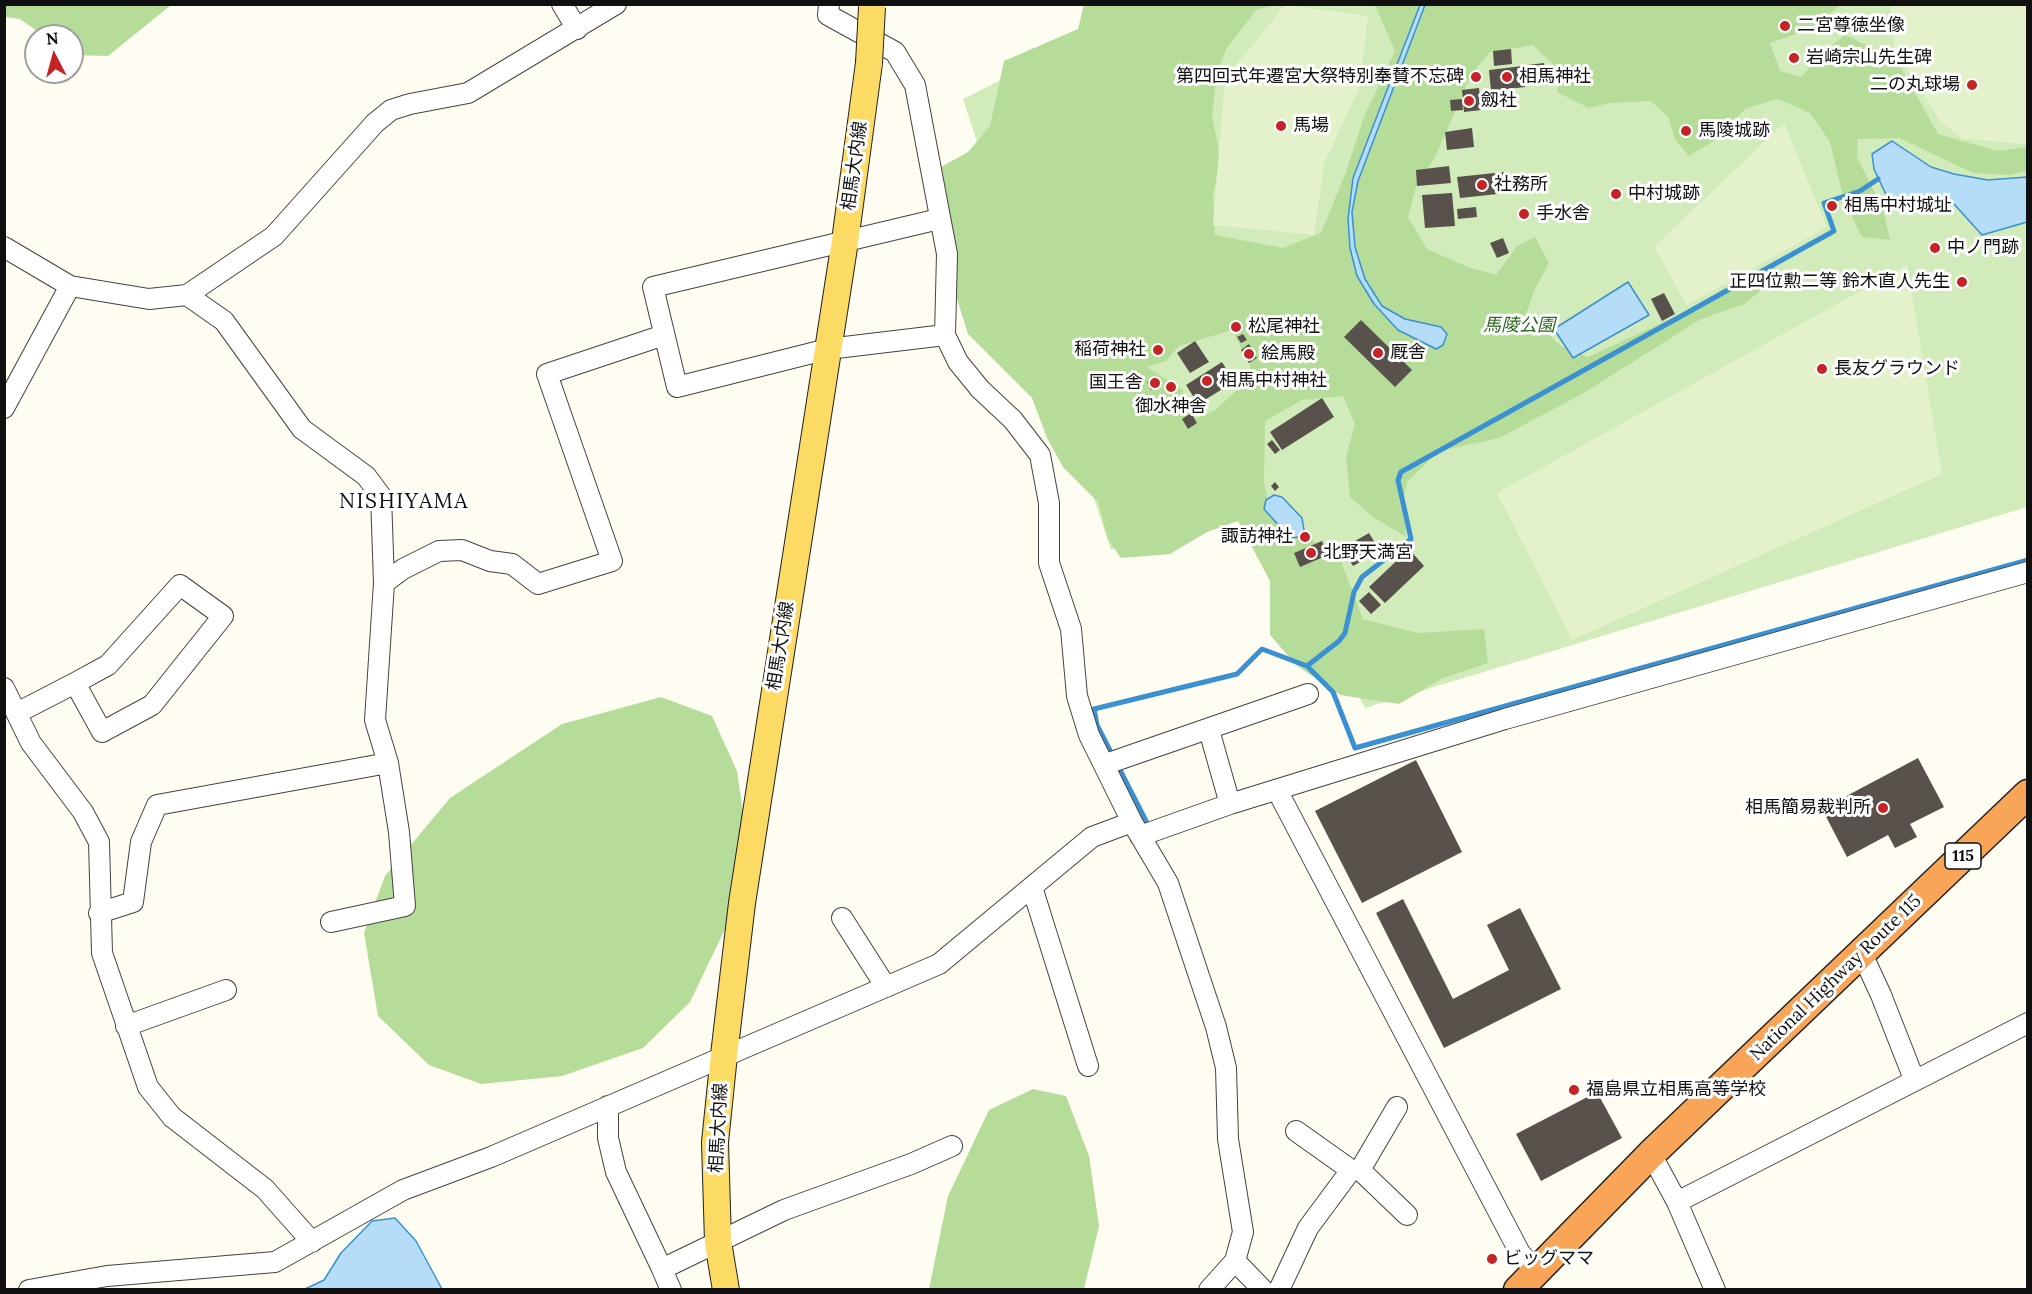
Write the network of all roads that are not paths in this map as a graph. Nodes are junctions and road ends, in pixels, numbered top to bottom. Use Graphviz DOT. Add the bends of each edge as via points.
graph roads {
  1 [pos="562,4"];
  2 [pos="829,4"];
  3 [pos="612,6"];
  4 [pos="872,6"];
  5 [pos="577,29"];
  6 [pos="939,219"];
  7 [pos="845,241"];
  8 [pos="4,247"];
  9 [pos="70,286"];
  10 [pos="187,295"];
  11 [pos="664,335"];
  12 [pos="945,335"];
  13 [pos="828,349"];
  14 [pos="4,408"];
  15 [pos="2028,572"];
  16 [pos="384,583"];
  17 [pos="75,683"];
  18 [pos="5,688"];
  19 [pos="1308,694"];
  20 [pos="16,713"];
  21 [pos="1209,730"];
  22 [pos="388,763"];
  23 [pos="1106,764"];
  24 [pos="1277,790"];
  25 [pos="2028,794"];
  26 [pos="1230,804"];
  27 [pos="1136,829"];
  28 [pos="1032,887"];
  29 [pos="99,913"];
  30 [pos="843,918"];
  31 [pos="331,922"];
  32 [pos="1862,954"];
  33 [pos="886,987"];
  34 [pos="226,990"];
  35 [pos="2028,1023"];
  36 [pos="126,1026"];
  37 [pos="724,1055"];
  38 [pos="1088,1066"];
  39 [pos="1914,1079"];
  40 [pos="608,1106"];
  41 [pos="1397,1107"];
  42 [pos="1296,1131"];
  43 [pos="952,1146"];
  44 [pos="1651,1154"];
  45 [pos="1355,1170"];
  46 [pos="1677,1202"];
  47 [pos="1407,1215"];
  48 [pos="312,1242"];
  49 [pos="718,1242"];
  50 [pos="1234,1261"];
  51 [pos="662,1269"];
  52 [pos="1527,1280"];
  53 [pos="29,1290"];
  54 [pos="672,1290"];
  55 [pos="726,1290"];
  56 [pos="1209,1290"];
  57 [pos="1263,1290"];
  58 [pos="1279,1290"];
  59 [pos="1715,1290"];
  1 -- 5 [label="street"];
  2 -- 6 [label="street" via="828,15 895,52 915,86"];
  3 -- 5 [label="street"];
  4 -- 7 [label="main road, 相馬大内線, bridge" via="869,63"];
  5 -- 10 [label="street" via="468,93 392,110 375,123 274,236"];
  6 -- 7 [label="street"];
  6 -- 12 [label="street" via="947,254"];
  7 -- 11 [label="street" via="652,287"];
  7 -- 13 [label="main road, 相馬大内線"];
  8 -- 9 [label="street"];
  9 -- 10 [label="street" via="149,299"];
  9 -- 14 [label="street"];
  10 -- 16 [label="street" via="224,321 302,429 366,476 381,496"];
  11 -- 13 [label="street" via="677,387"];
  11 -- 16 [label="street" via="547,374 612,561 538,584 512,564 490,561 462,549 438,551"];
  12 -- 13 [label="street"];
  12 -- 23 [label="street" via="958,362 980,390 1013,420 1040,455 1049,503 1049,563 1071,629 1077,696 1089,735"];
  13 -- 37 [label="main road, 相馬大内線" via="744,891"];
  15 -- 24 [label="street" via="1505,719"];
  16 -- 22 [label="street" via="375,720"];
  17 -- 17 [label="street" via="108,665 180,585 223,616 152,705 102,732"];
  17 -- 20 [label="street"];
  18 -- 20 [label="street"];
  19 -- 21 [label="street"];
  20 -- 29 [label="street" via="31,743 83,812 99,842"];
  21 -- 23 [label="street"];
  21 -- 26 [label="street"];
  22 -- 29 [label="street" via="157,805 141,842 133,902"];
  22 -- 31 [label="street" via="405,906"];
  23 -- 27 [label="street"];
  24 -- 26 [label="street"];
  24 -- 52 [label="street" via="1520,1253"];
  25 -- 32 [label="highway, National Highway Route 115 / 115"];
  26 -- 27 [label="street"];
  27 -- 28 [label="street" via="1092,837"];
  27 -- 50 [label="street" via="1168,883 1226,1068 1228,1139 1243,1232"];
  28 -- 33 [label="street" via="939,964"];
  28 -- 38 [label="street"];
  29 -- 36 [label="street" via="102,953"];
  30 -- 33 [label="street"];
  32 -- 39 [label="street"];
  32 -- 44 [label="highway, National Highway Route 115 / 115"];
  33 -- 37 [label="street"];
  34 -- 36 [label="street"];
  35 -- 39 [label="street"];
  36 -- 48 [label="street" via="148,1087 172,1117 265,1189"];
  37 -- 40 [label="street"];
  37 -- 49 [label="main road, 相馬大内線" via="715,1142"];
  39 -- 46 [label="street"];
  40 -- 48 [label="street" via="404,1190"];
  40 -- 51 [label="street" via="608,1138 616,1172"];
  41 -- 45 [label="street"];
  42 -- 45 [label="street"];
  43 -- 49 [label="street" via="784,1210"];
  44 -- 46 [label="street"];
  44 -- 52 [label="highway, National Highway Route 115 / 115"];
  45 -- 47 [label="street"];
  45 -- 58 [label="street" via="1308,1228"];
  46 -- 59 [label="street"];
  48 -- 53 [label="street" via="275,1262 107,1276"];
  49 -- 51 [label="street"];
  49 -- 55 [label="main road, 相馬大内線"];
  50 -- 56 [label="street"];
  50 -- 57 [label="street"];
  51 -- 54 [label="street"];
}
